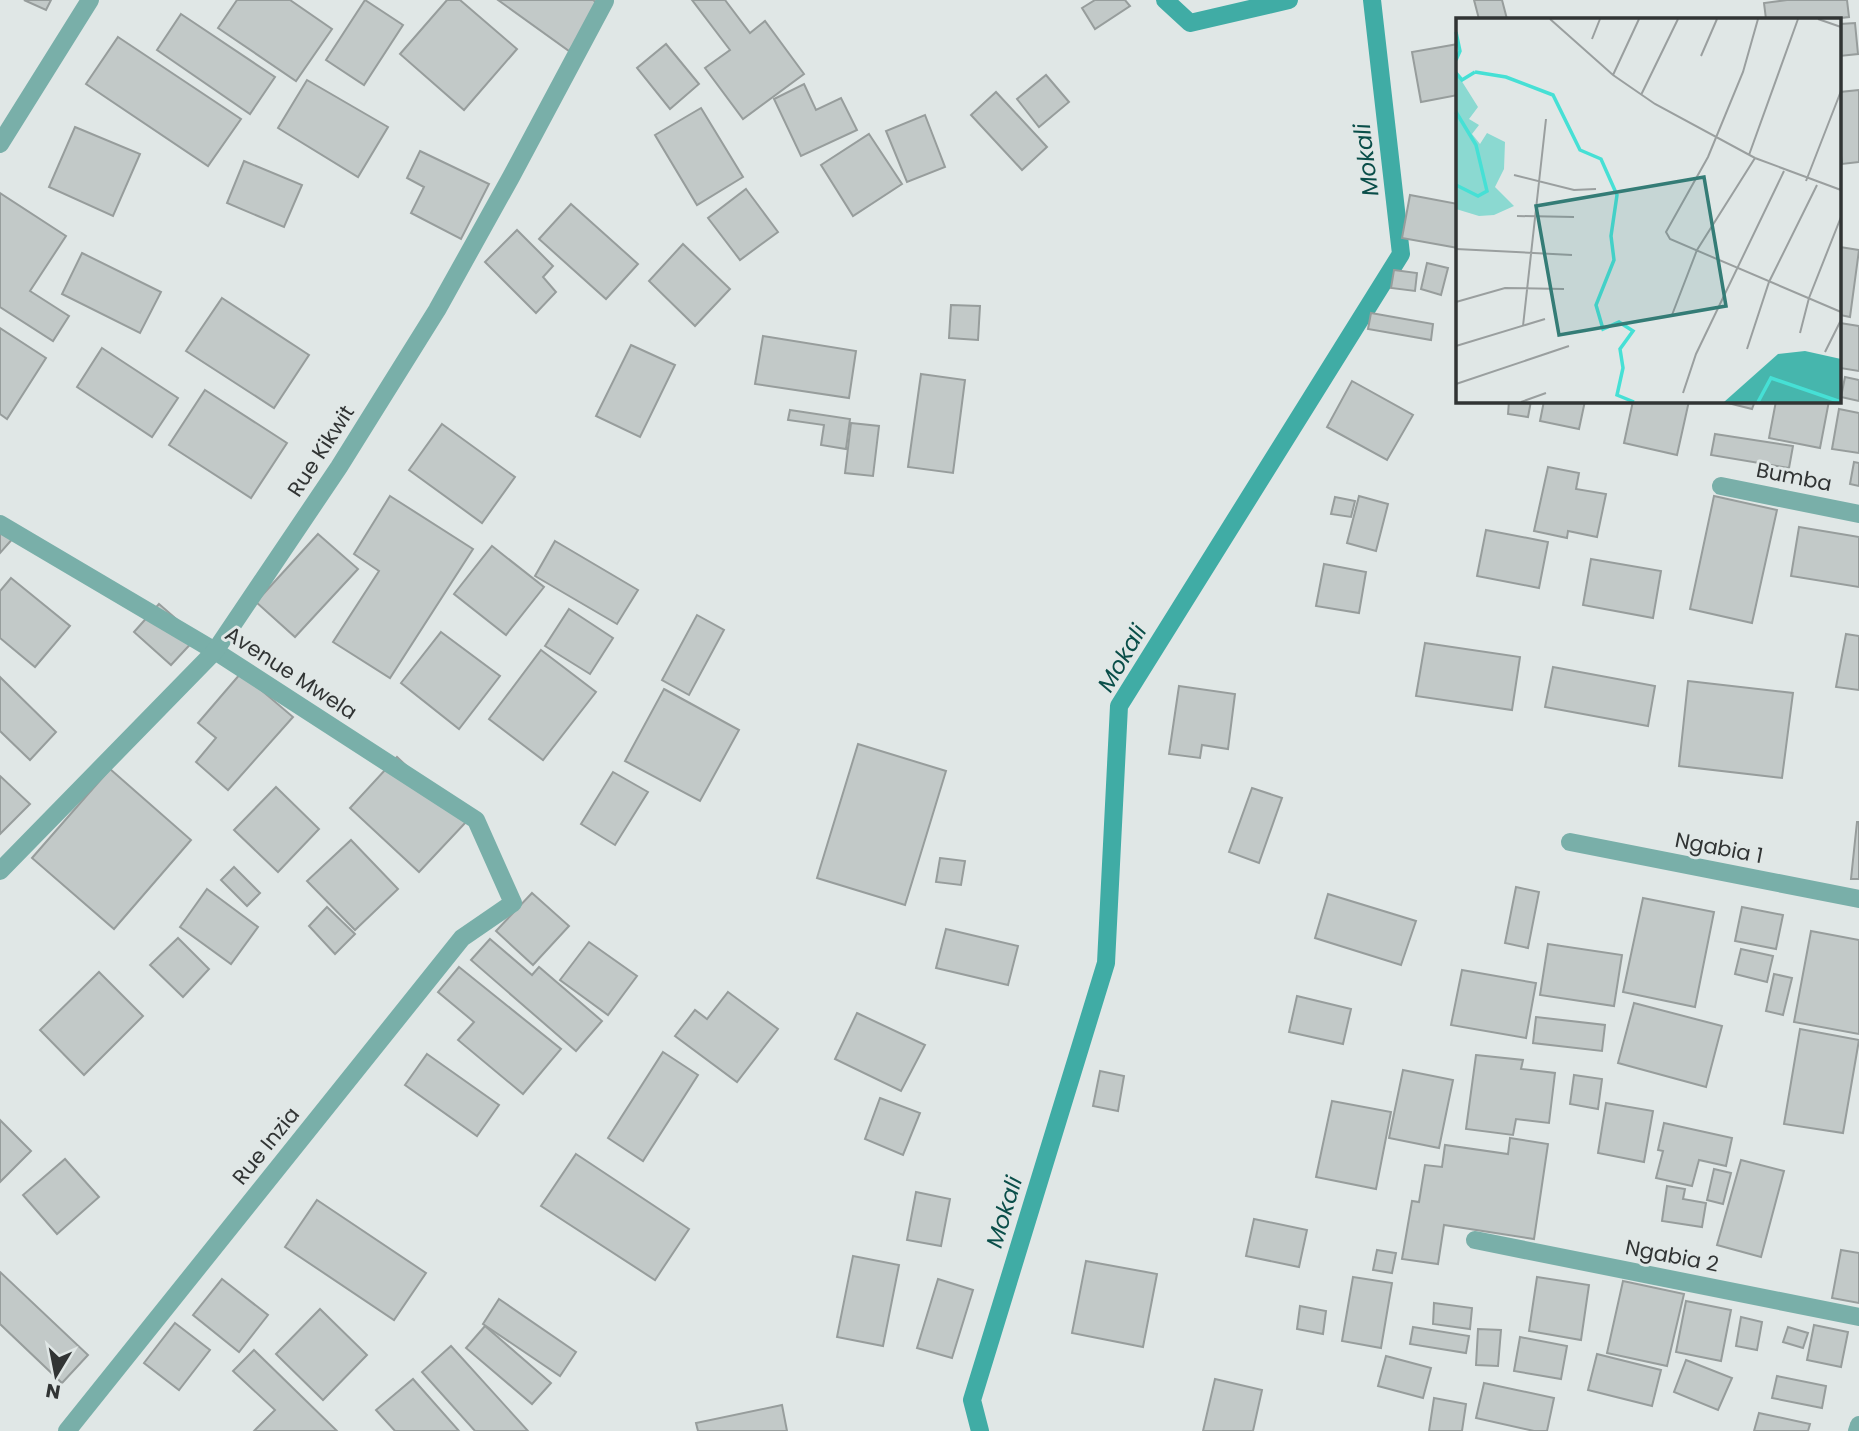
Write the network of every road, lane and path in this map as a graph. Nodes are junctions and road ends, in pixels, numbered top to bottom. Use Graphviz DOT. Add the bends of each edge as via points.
graph roads {
  1 [pos="90,0"];
  2 [pos="605,1"];
  3 [pos="0,144"];
  4 [pos="1721,486"];
  5 [pos="1859,514"];
  6 [pos="0,524"];
  7 [pos="215,651"];
  8 [pos="1570,842"];
  9 [pos="0,872"];
  10 [pos="1859,899"];
  11 [pos="513,903"];
  12 [pos="1475,1240"];
  13 [pos="1859,1317"];
  14 [pos="1859,1425"];
  15 [pos="67,1431"];
  16 [pos="1857,1431"];
  1 -- 3 [label="street"];
  2 -- 7 [label="street, Rue Kikwit" via="437,310 339,467"];
  4 -- 5 [label="street, Bumba"];
  6 -- 7 [label="street, Avenue Mwela"];
  7 -- 9 [label="street, Rue Kikwit"];
  7 -- 11 [label="street, Avenue Mwela" via="476,820"];
  8 -- 10 [label="street, Ngabia 1"];
  11 -- 15 [label="street, Rue Inzia" via="462,938"];
  12 -- 13 [label="street, Ngabia 2"];
  14 -- 16 [label="street"];
}
